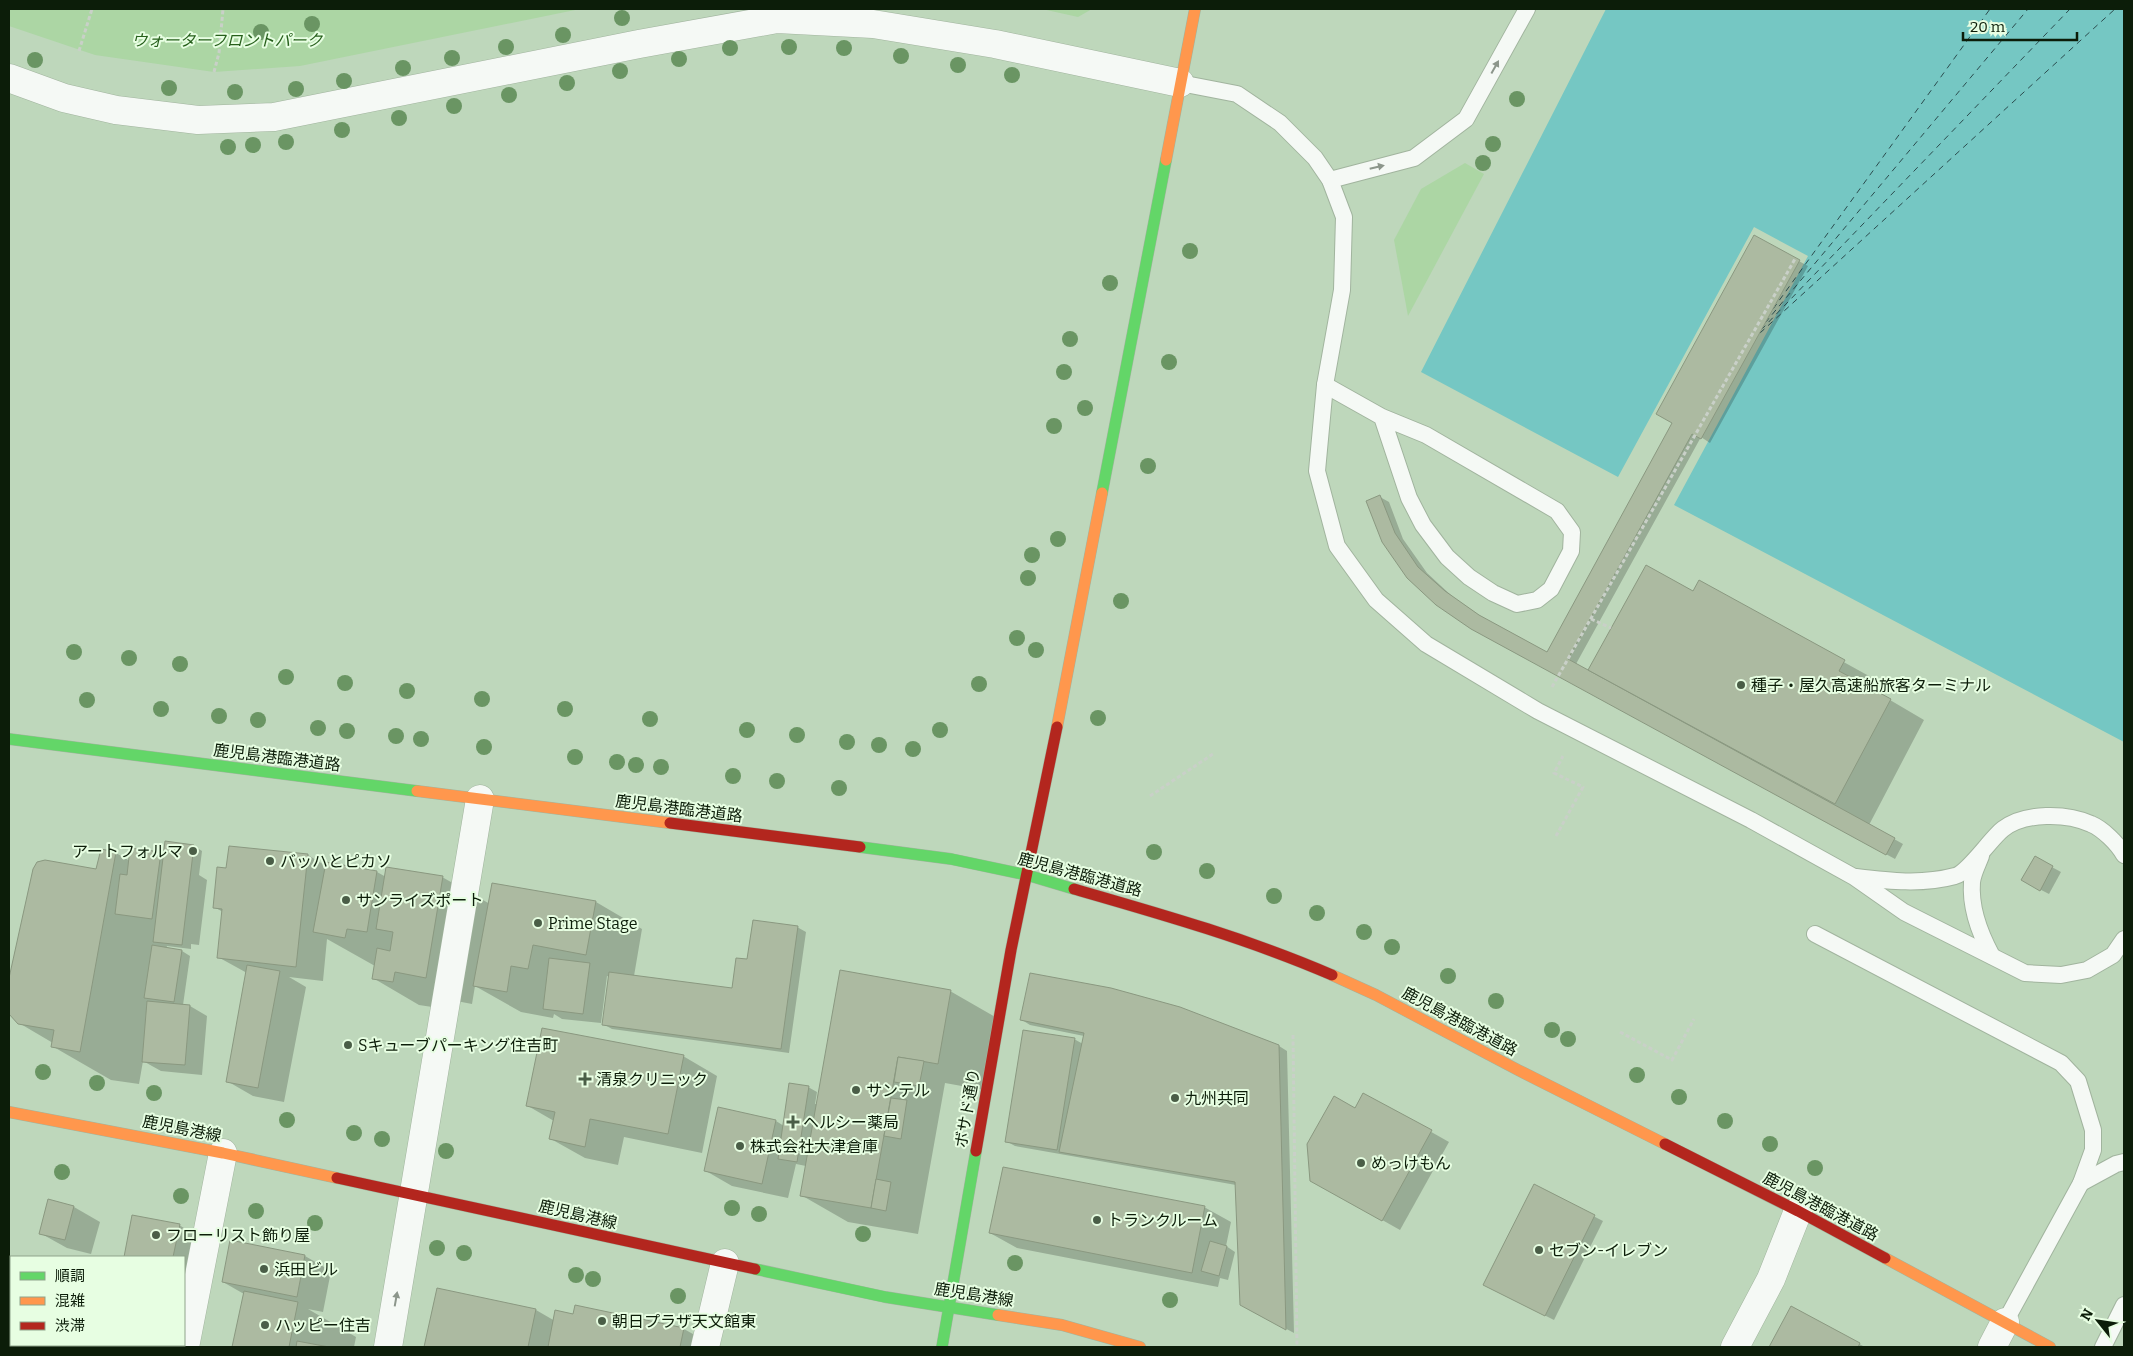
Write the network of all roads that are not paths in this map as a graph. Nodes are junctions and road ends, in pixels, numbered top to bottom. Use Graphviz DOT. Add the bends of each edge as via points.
graph roads {
  1 [pos="1195,9"];
  2 [pos="1527,9"];
  3 [pos="9,78"];
  4 [pos="1180,83"];
  5 [pos="1330,180"];
  6 [pos="1325,385"];
  7 [pos="1382,417"];
  8 [pos="9,739"];
  9 [pos="480,799"];
  10 [pos="1982,852"];
  11 [pos="2124,855"];
  12 [pos="1027,875"];
  13 [pos="1854,877"];
  14 [pos="1815,934"];
  15 [pos="2124,938"];
  16 [pos="1992,956"];
  17 [pos="9,1112"];
  18 [pos="223,1152"];
  19 [pos="2124,1162"];
  20 [pos="2081,1183"];
  21 [pos="414,1194"];
  22 [pos="1798,1211"];
  23 [pos="725,1263"];
  24 [pos="2124,1305"];
  25 [pos="950,1307"];
  26 [pos="2006,1322"];
  27 [pos="186,1347"];
  28 [pos="388,1347"];
  29 [pos="705,1347"];
  30 [pos="942,1347"];
  31 [pos="1140,1347"];
  32 [pos="1735,1347"];
  33 [pos="1992,1347"];
  34 [pos="2050,1347"];
  35 [pos="2103,1347"];
  1 -- 4 [label="street, ボサド通り"];
  5 -- 2 [label="lane, one-way" via="1414,158 1466,119"];
  3 -- 4 [label="street" via="64,98 116,110 198,120 274,117 777,19 873,24 995,44"];
  4 -- 5 [label="lane" via="1237,94 1280,123 1315,158"];
  4 -- 12 [label="street, ボサド通り"];
  5 -- 6 [label="lane" via="1344,217 1342,290"];
  6 -- 7 [label="lane"];
  6 -- 13 [label="lane" via="1317,471 1337,546 1376,600 1426,644 1538,711 1751,820"];
  7 -- 7 [label="lane" via="1426,435 1556,511 1572,532 1571,551 1551,589 1537,600 1517,604 1485,588 1447,557 1423,525 1409,498"];
  8 -- 9 [label="street, 鹿児島港臨港道路"];
  9 -- 12 [label="street, 鹿児島港臨港道路" via="951,859"];
  9 -- 21 [label="street"];
  10 -- 11 [label="lane" via="2003,828 2027,818 2060,815 2092,824 2120,847"];
  10 -- 13 [label="lane" via="1957,876 1905,882"];
  10 -- 16 [label="lane" via="1972,881 1974,904 1980,934"];
  12 -- 22 [label="street, 鹿児島港臨港道路" via="1179,919 1288,956 1376,995"];
  12 -- 25 [label="street, ボサド通り" via="1011,950"];
  13 -- 16 [label="lane" via="1904,912"];
  14 -- 20 [label="lane" via="2061,1063 2078,1081 2093,1130 2093,1150"];
  15 -- 16 [label="lane" via="2113,955 2087,970 2061,975 2025,973"];
  17 -- 18 [label="street, 鹿児島港線"];
  18 -- 21 [label="street, 鹿児島港線"];
  18 -- 27 [label="street"];
  19 -- 20 [label="lane"];
  20 -- 26 [label="lane"];
  21 -- 23 [label="street, 鹿児島港線"];
  28 -- 21 [label="street, one-way"];
  22 -- 26 [label="street, 鹿児島港臨港道路"];
  22 -- 32 [label="street" via="1771,1279"];
  23 -- 25 [label="street, 鹿児島港線" via="885,1297"];
  23 -- 29 [label="street"];
  24 -- 35 [label="lane"];
  25 -- 30 [label="street, ボサド通り"];
  25 -- 31 [label="street, 鹿児島港線" via="1062,1326"];
  26 -- 33 [label="street"];
  26 -- 34 [label="street, 鹿児島港臨港道路"];
}
